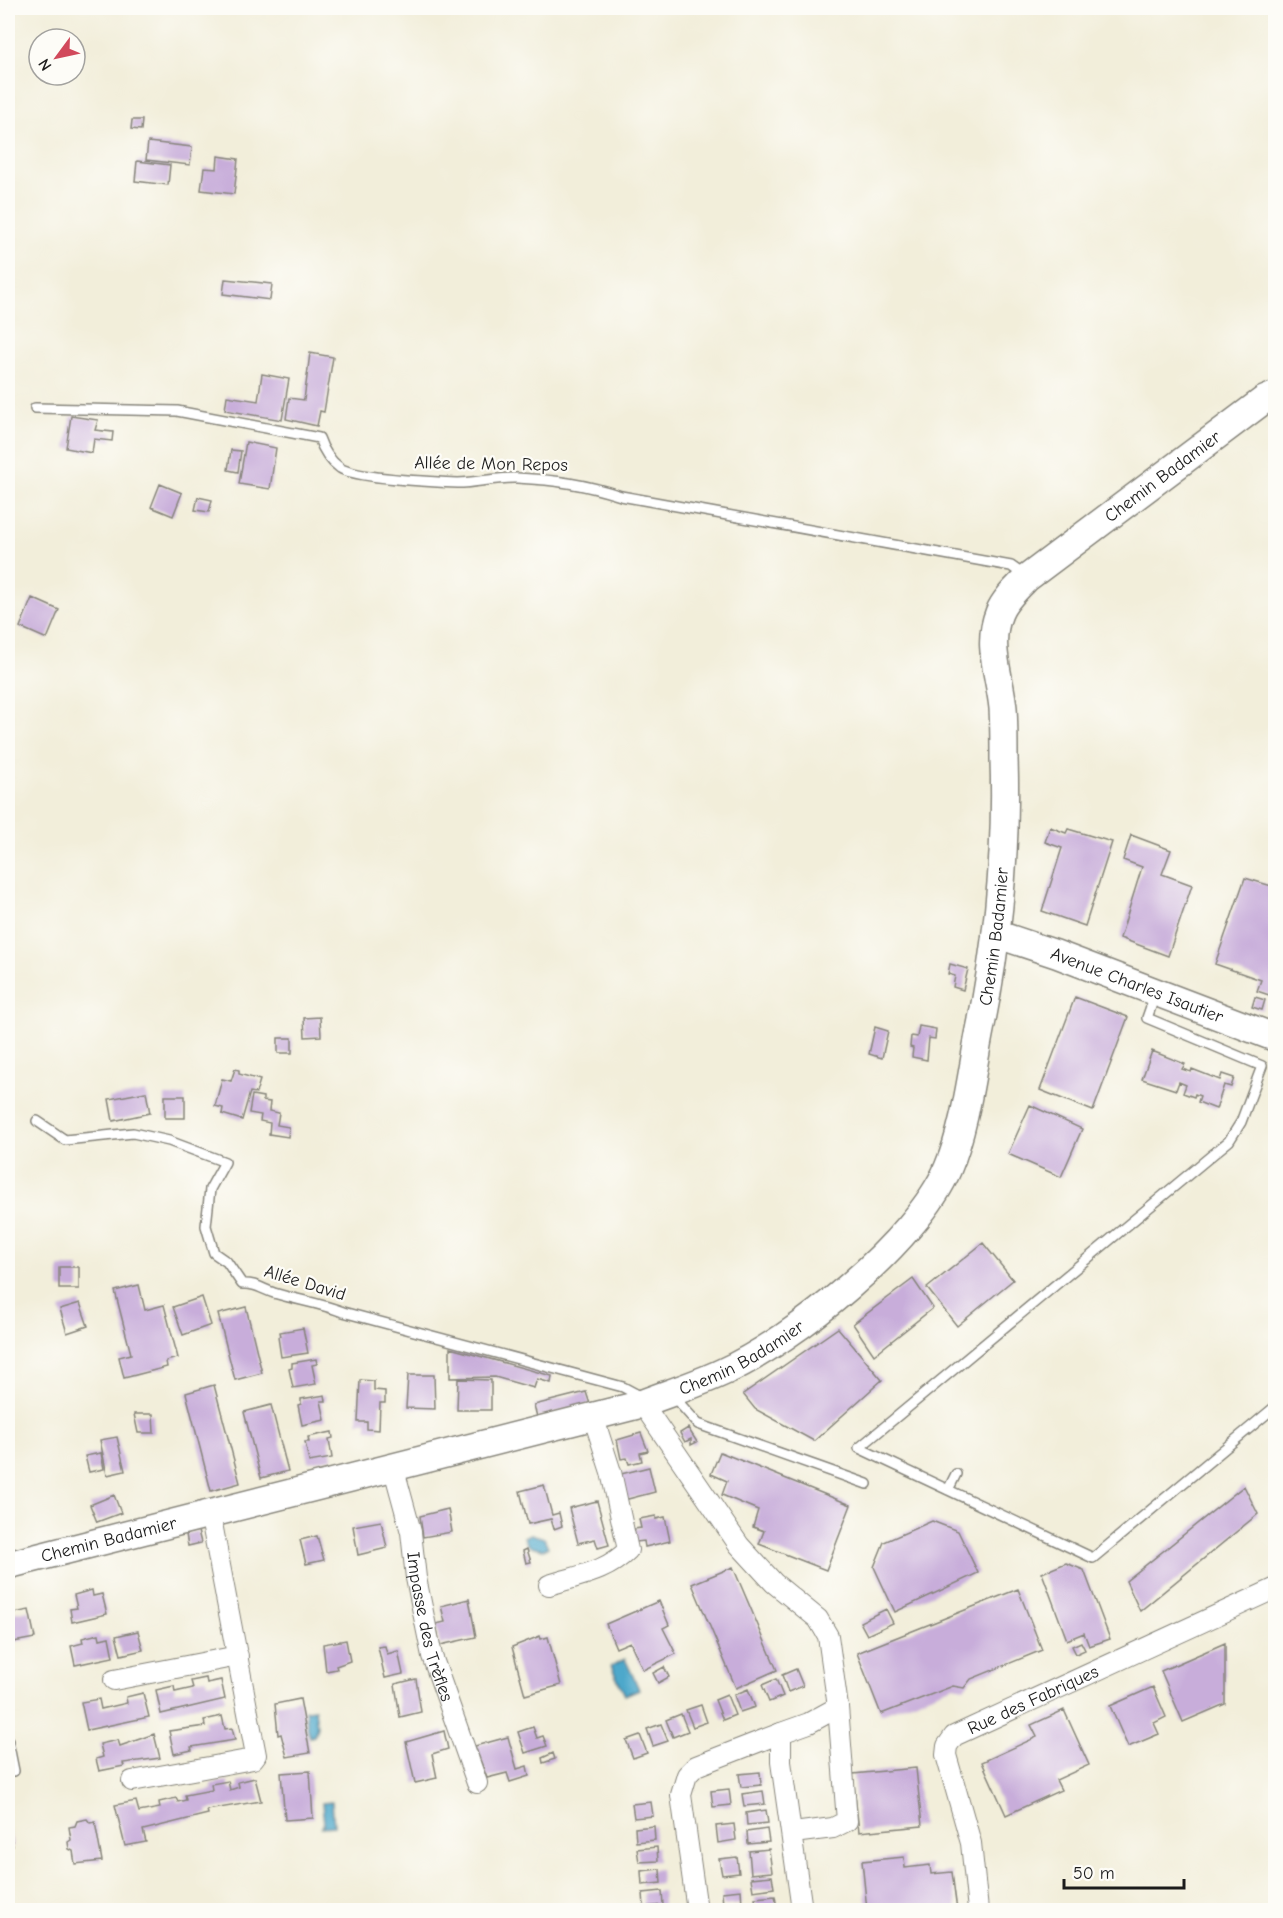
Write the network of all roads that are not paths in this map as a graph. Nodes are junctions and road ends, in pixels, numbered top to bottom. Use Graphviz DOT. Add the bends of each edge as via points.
graph roads {
  1 [pos="1275,395"];
  2 [pos="35,408"];
  3 [pos="1027,578"];
  4 [pos="996,934"];
  5 [pos="1156,992"];
  6 [pos="1275,1038"];
  7 [pos="37,1121"];
  8 [pos="669,1392"];
  9 [pos="642,1403"];
  10 [pos="1275,1406"];
  11 [pos="594,1416"];
  12 [pos="393,1466"];
  13 [pos="956,1474"];
  14 [pos="867,1484"];
  15 [pos="948,1490"];
  16 [pos="210,1513"];
  17 [pos="8,1565"];
  18 [pos="549,1585"];
  19 [pos="1275,1588"];
  20 [pos="238,1656"];
  21 [pos="114,1680"];
  22 [pos="838,1707"];
  23 [pos="781,1732"];
  24 [pos="8,1742"];
  25 [pos="14,1771"];
  26 [pos="132,1781"];
  27 [pos="477,1783"];
  28 [pos="793,1833"];
  29 [pos="698,1911"];
  30 [pos="802,1911"];
  31 [pos="978,1911"];
  1 -- 3 [label="street, Chemin Badamier"];
  2 -- 3 [label="lane, Allée de Mon Repos" via="177,411 320,438 323,450 341,469 358,474 458,483 514,478 578,482 621,495 1011,566"];
  3 -- 4 [label="street, Chemin Badamier" via="999,612 994,633 1005,787"];
  4 -- 5 [label="street, Avenue Charles Isautier"];
  4 -- 8 [label="street, Chemin Badamier" via="957,1143 948,1170 932,1197 892,1246 843,1292 783,1336 724,1372"];
  5 -- 6 [label="street, Avenue Charles Isautier"];
  5 -- 15 [label="lane" via="1147,1018 1262,1066 1240,1122 1228,1141 859,1448"];
  7 -- 9 [label="lane, Allée David" via="65,1140 133,1133 225,1162 210,1189 206,1226 214,1253 227,1262 242,1284 253,1283 273,1293 623,1387 638,1395"];
  8 -- 9 [label="street, Chemin Badamier"];
  8 -- 14 [label="lane" via="698,1424"];
  9 -- 11 [label="street, Chemin Badamier"];
  9 -- 22 [label="street" via="739,1545 774,1583 818,1619 828,1636"];
  10 -- 15 [label="lane" via="1093,1558"];
  11 -- 12 [label="street, Chemin Badamier"];
  11 -- 18 [label="street" via="628,1550 599,1571"];
  12 -- 16 [label="street, Chemin Badamier"];
  12 -- 27 [label="street, Impasse des Trèfles" via="411,1532 432,1656"];
  13 -- 15 [label="lane"];
  16 -- 17 [label="street, Chemin Badamier"];
  16 -- 20 [label="street"];
  19 -- 31 [label="street, Rue des Fabriques" via="954,1736 946,1755 970,1843"];
  20 -- 21 [label="street"];
  20 -- 26 [label="street" via="256,1755 253,1759"];
  22 -- 23 [label="street" via="809,1723"];
  22 -- 28 [label="street" via="847,1821 833,1828"];
  23 -- 28 [label="street"];
  23 -- 29 [label="street" via="696,1766 687,1775 681,1795"];
  24 -- 25 [label="lane"];
  28 -- 30 [label="street"];
}
